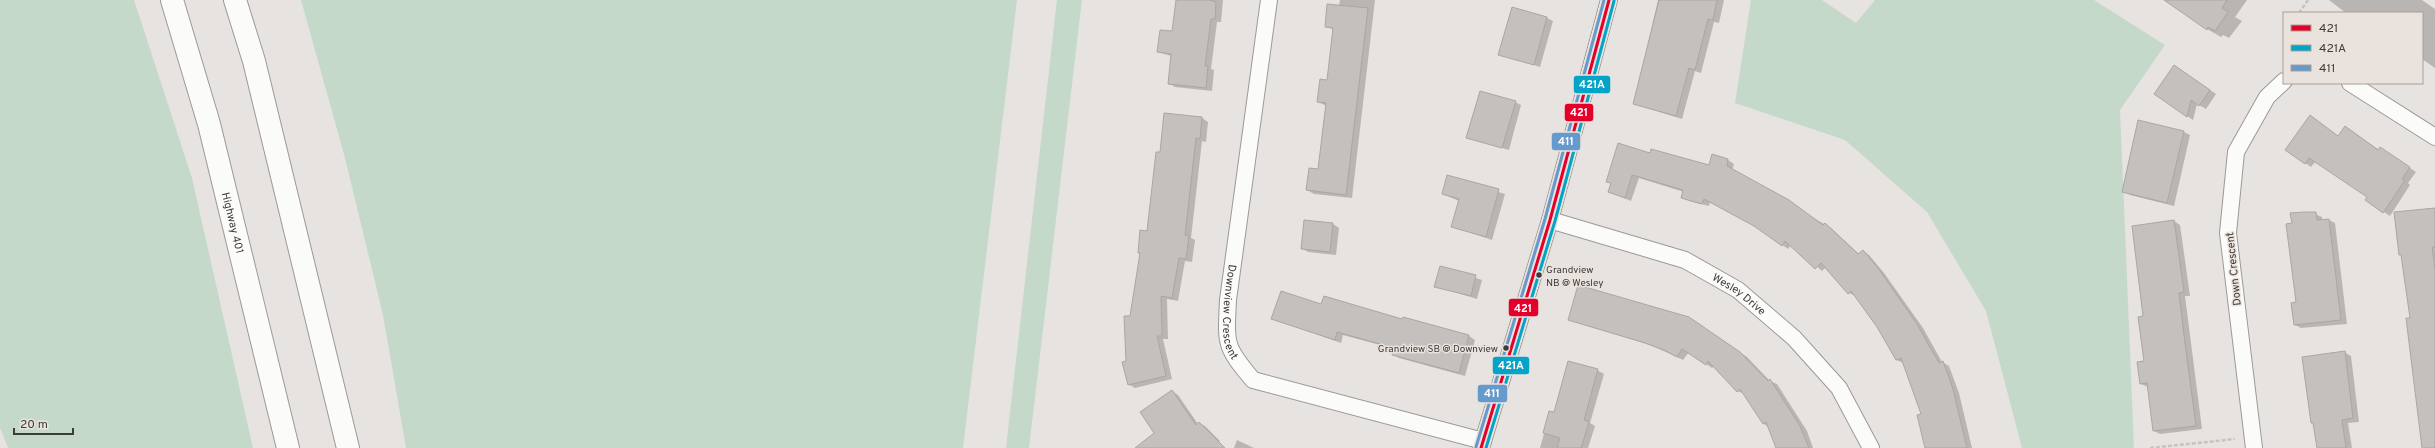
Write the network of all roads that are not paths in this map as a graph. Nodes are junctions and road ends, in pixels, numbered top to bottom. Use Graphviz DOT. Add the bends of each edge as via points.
graph roads {
  1 [pos="172,0"];
  2 [pos="235,0"];
  3 [pos="1269,0"];
  4 [pos="1609,0"];
  5 [pos="2283,81"];
  6 [pos="2352,84"];
  7 [pos="2435,137"];
  8 [pos="1550,220"];
  9 [pos="2253,443"];
  10 [pos="1482,444"];
  11 [pos="288,448"];
  12 [pos="348,448"];
  13 [pos="1871,448"];
  1 -- 11 [label="highway, Highway 401" via="209,124"];
  2 -- 12 [label="highway" via="254,61"];
  3 -- 10 [label="street, Downview Crescent" via="1228,300 1226,339 1233,356 1253,380"];
  4 -- 8 [label="street"];
  5 -- 9 [label="street, Down Crescent" via="2267,97 2236,152 2228,233"];
  6 -- 7 [label="street"];
  8 -- 10 [label="street"];
  8 -- 13 [label="street, Wesley Drive" via="1685,260 1738,290 1794,338 1839,388"];
}
